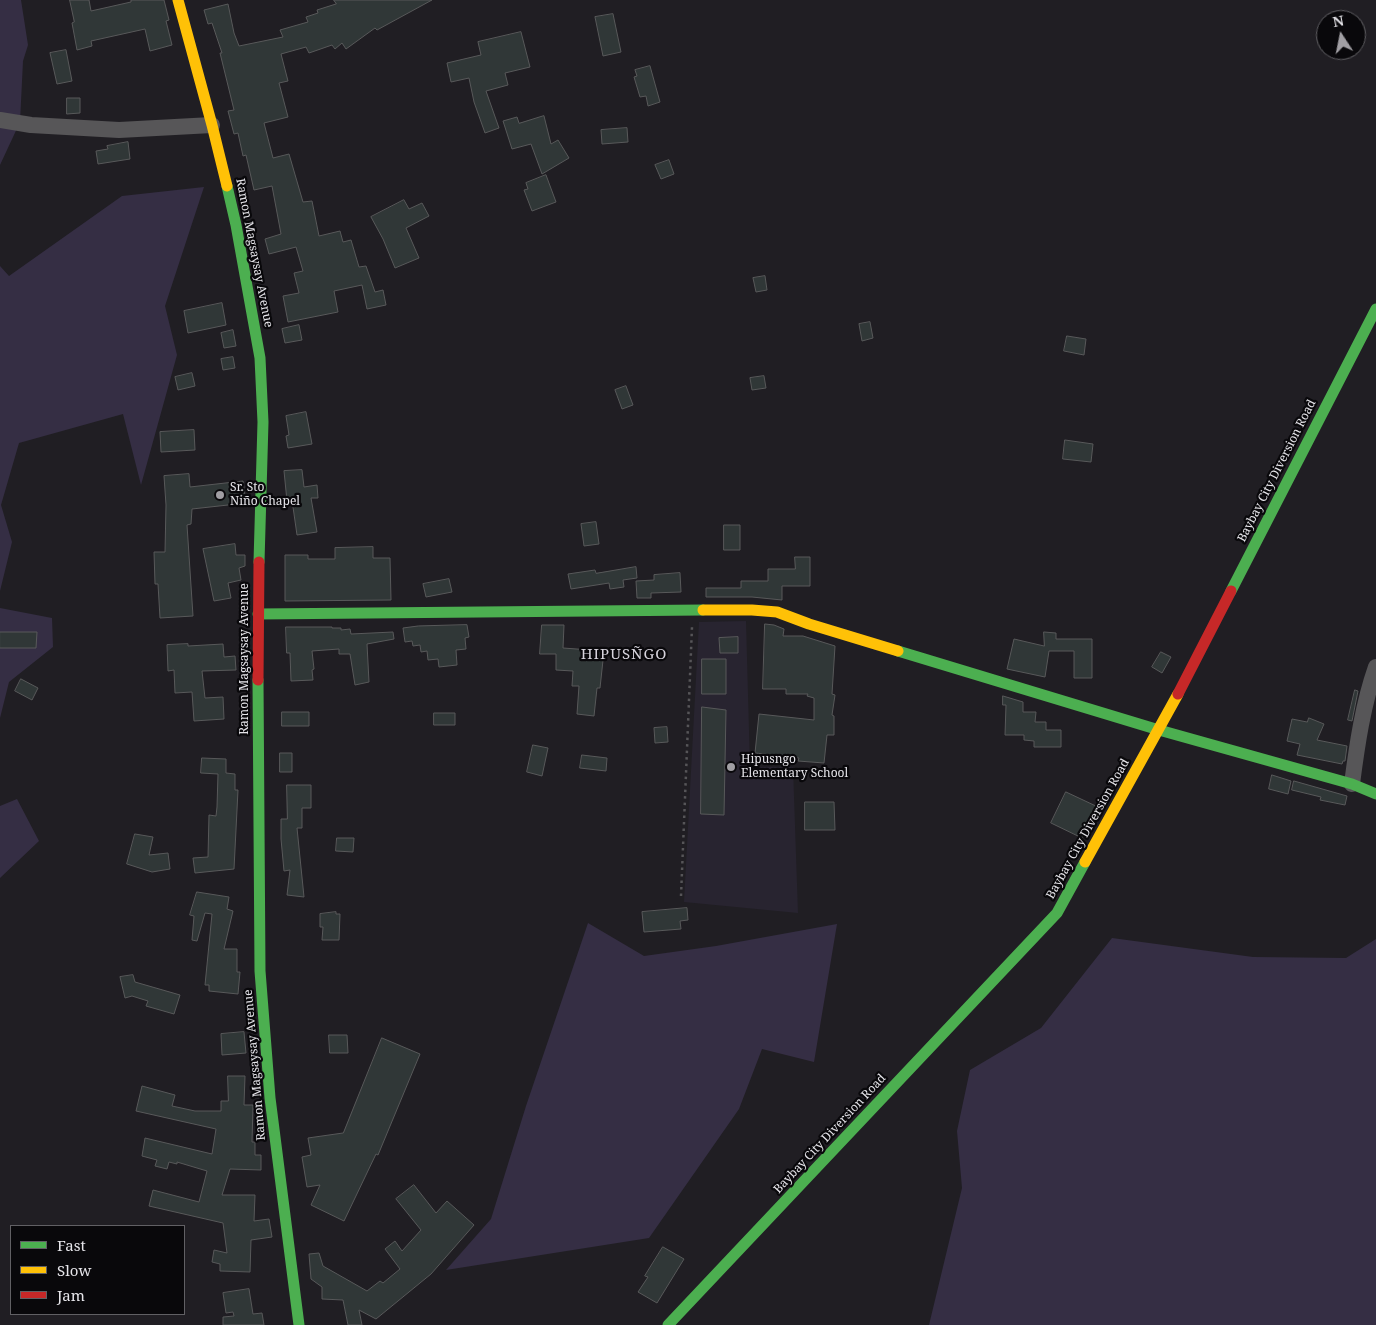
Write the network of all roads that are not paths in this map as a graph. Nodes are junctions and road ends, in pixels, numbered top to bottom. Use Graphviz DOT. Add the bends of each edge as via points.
graph roads {
  1 [pos="178,0"];
  2 [pos="0,120"];
  3 [pos="212,124"];
  4 [pos="1376,309"];
  5 [pos="258,614"];
  6 [pos="1376,667"];
  7 [pos="1159,730"];
  8 [pos="1352,784"];
  9 [pos="1376,794"];
  10 [pos="299,1325"];
  11 [pos="668,1325"];
  1 -- 3 [label="main road, Ramon Magsaysay Avenue"];
  2 -- 3 [label="street" via="119,130"];
  3 -- 5 [label="main road, Ramon Magsaysay Avenue" via="236,225 260,358 263,422"];
  4 -- 7 [label="main road, Baybay City Diversion Road"];
  5 -- 7 [label="main road" via="777,612"];
  5 -- 10 [label="main road, Ramon Magsaysay Avenue" via="260,971 270,1098"];
  6 -- 8 [label="street"];
  7 -- 8 [label="main road"];
  7 -- 11 [label="main road, Baybay City Diversion Road" via="1057,913"];
  8 -- 9 [label="main road"];
}
